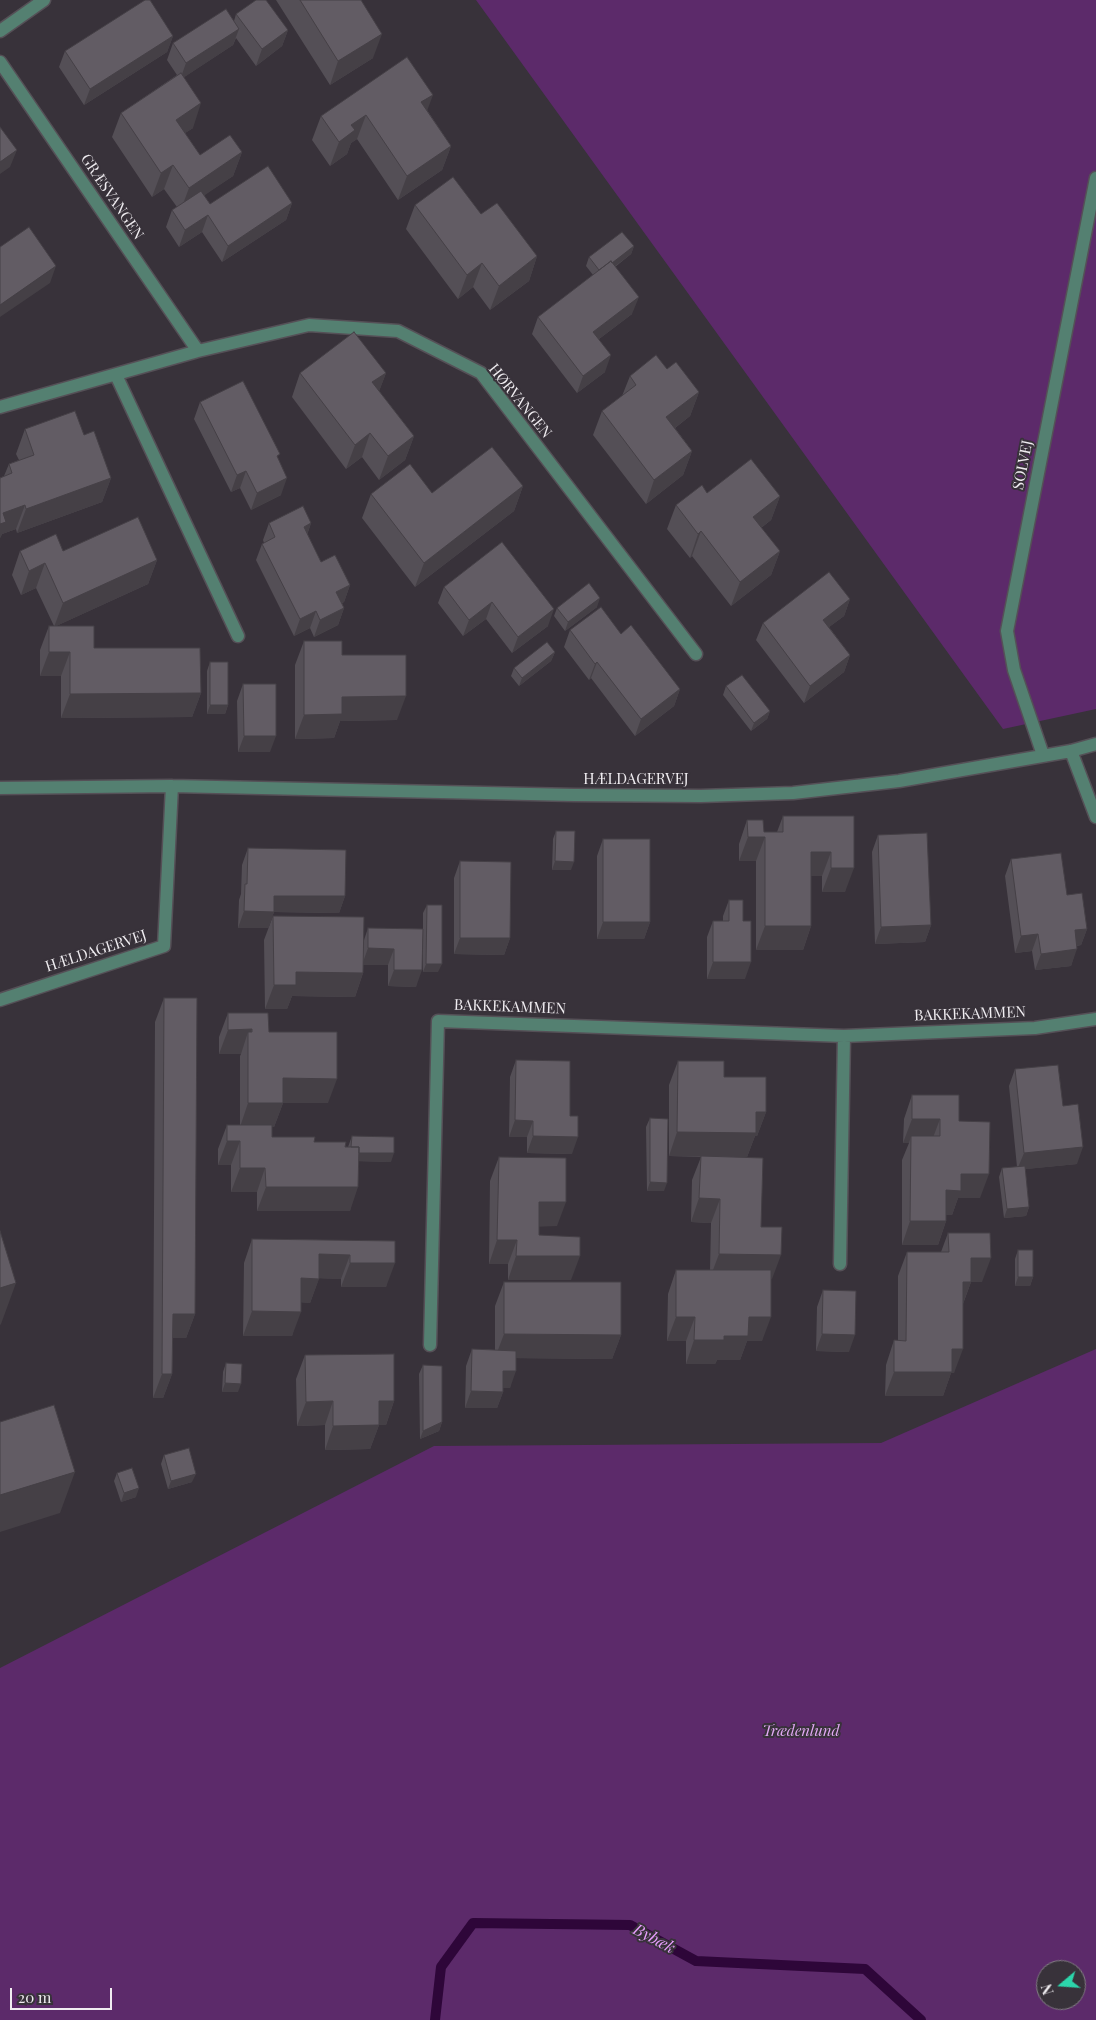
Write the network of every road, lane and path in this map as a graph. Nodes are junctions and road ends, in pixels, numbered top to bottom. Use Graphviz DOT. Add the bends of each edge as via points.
graph roads {
  1 [pos="44,0"];
  2 [pos="0,31"];
  3 [pos="0,62"];
  4 [pos="1096,178"];
  5 [pos="198,351"];
  6 [pos="116,376"];
  7 [pos="0,407"];
  8 [pos="238,636"];
  9 [pos="696,654"];
  10 [pos="1096,744"];
  11 [pos="1071,751"];
  12 [pos="1043,755"];
  13 [pos="172,786"];
  14 [pos="0,788"];
  15 [pos="1096,817"];
  16 [pos="0,1000"];
  17 [pos="1096,1019"];
  18 [pos="844,1036"];
  19 [pos="840,1264"];
  20 [pos="430,1345"];
  1 -- 2 [label="street"];
  3 -- 5 [label="street, GRÆSVANGEN"];
  4 -- 12 [label="street, SOLVEJ" via="1007,631 1014,670"];
  5 -- 6 [label="street, HØRVANGEN"];
  5 -- 9 [label="street, HØRVANGEN" via="309,325 389,330 398,331 481,373"];
  6 -- 7 [label="street, HØRVANGEN"];
  6 -- 8 [label="street"];
  10 -- 11 [label="street, HÆLDAGERVEJ"];
  11 -- 12 [label="street, HÆLDAGERVEJ"];
  11 -- 15 [label="street"];
  12 -- 13 [label="street, HÆLDAGERVEJ" via="899,781 794,793 574,795"];
  13 -- 14 [label="street, HÆLDAGERVEJ"];
  13 -- 16 [label="street, HÆLDAGERVEJ" via="164,946"];
  17 -- 18 [label="street, BAKKEKAMMEN" via="1035,1028"];
  18 -- 19 [label="street"];
  18 -- 20 [label="street, BAKKEKAMMEN" via="438,1021"];
}
